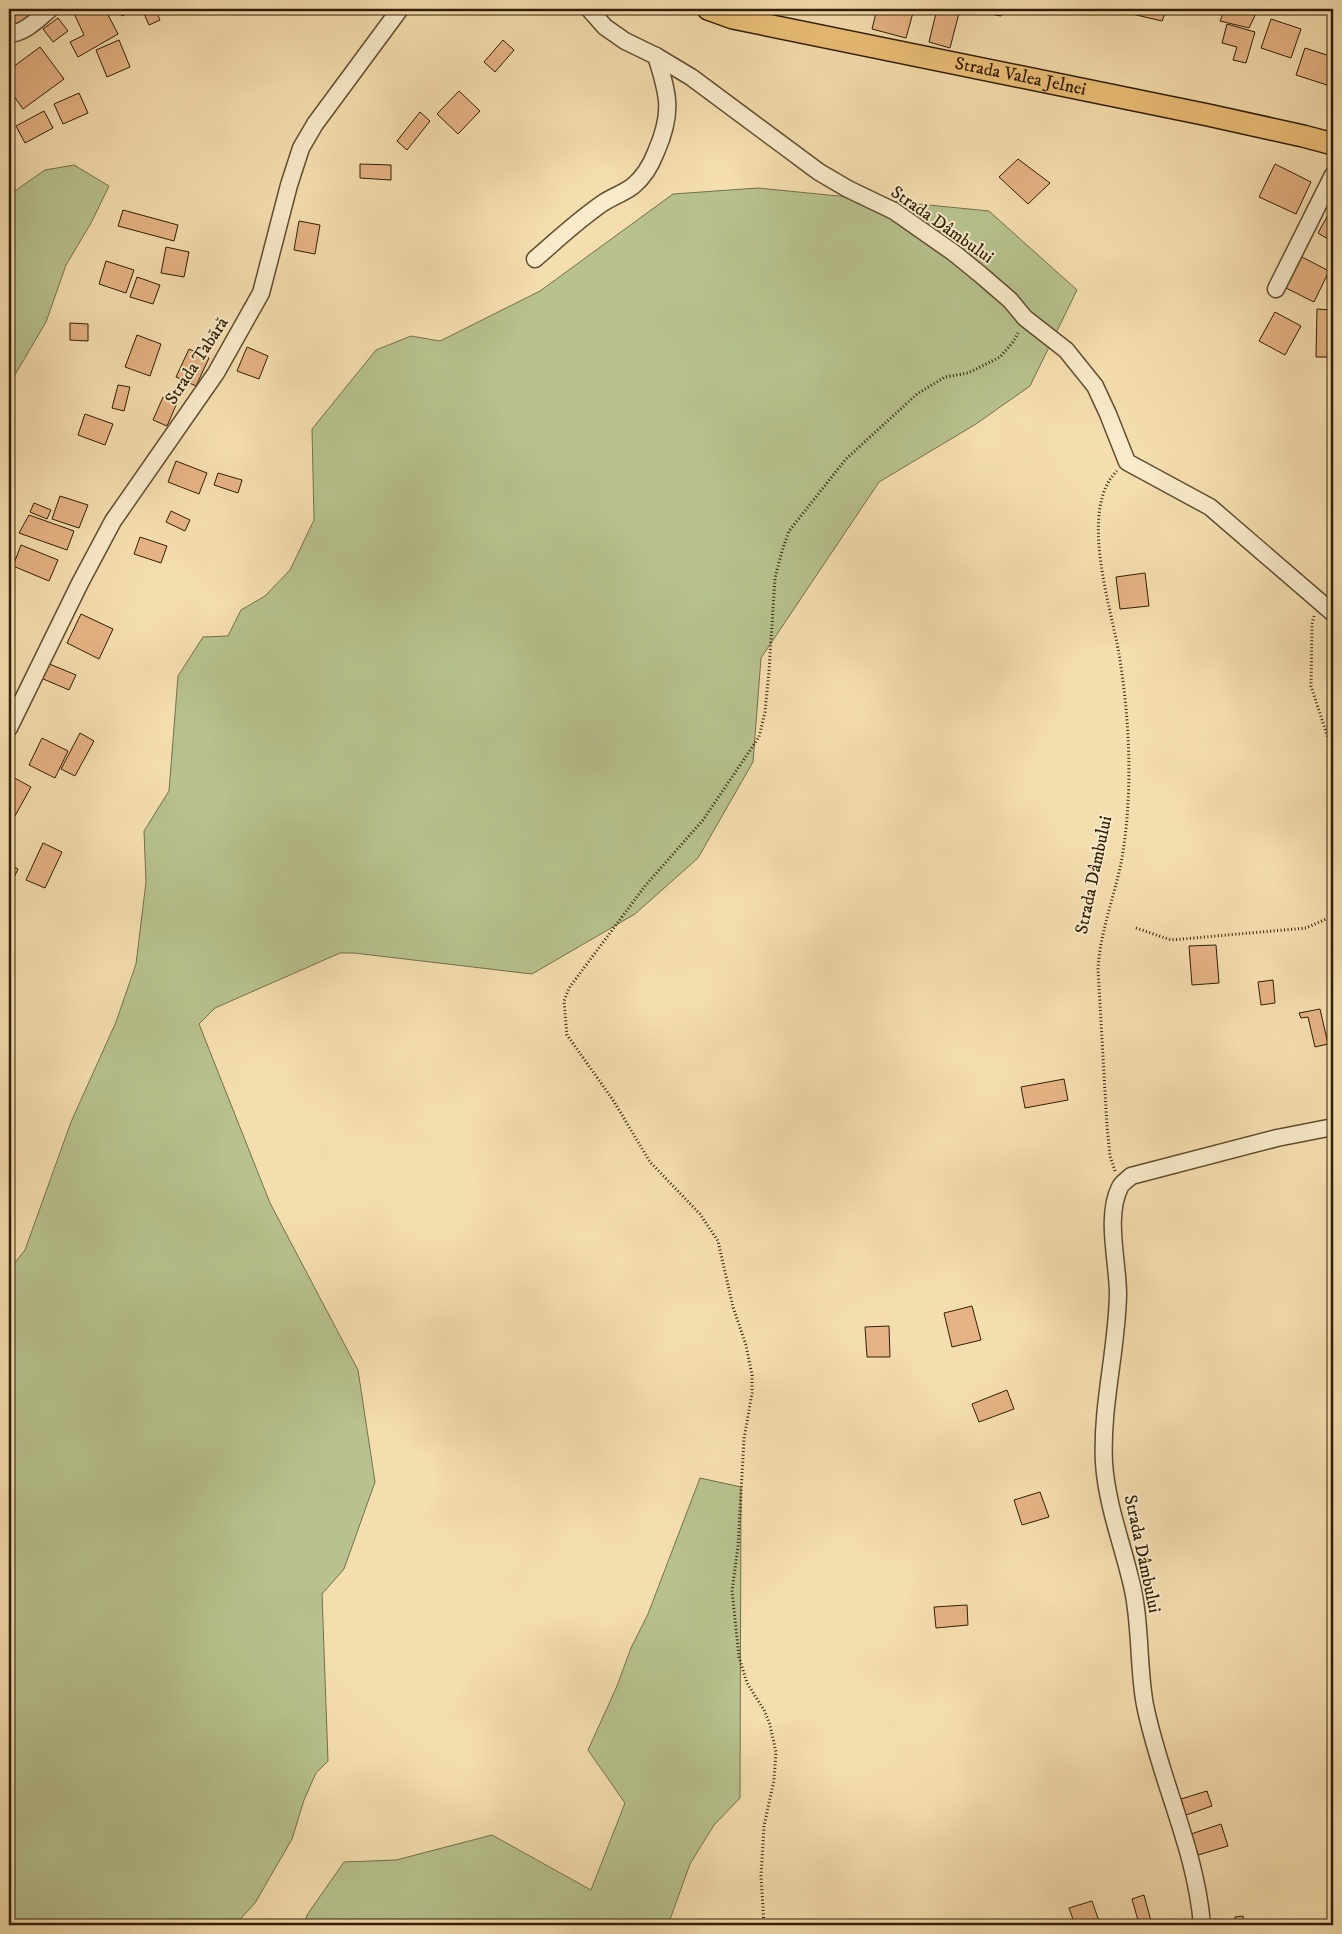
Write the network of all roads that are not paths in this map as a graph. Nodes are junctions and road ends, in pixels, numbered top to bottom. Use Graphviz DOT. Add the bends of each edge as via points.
graph roads {
  1 [pos="50,9"];
  2 [pos="400,9"];
  3 [pos="589,9"];
  4 [pos="708,9"];
  5 [pos="9,34"];
  6 [pos="656,56"];
  7 [pos="1333,144"];
  8 [pos="1333,174"];
  9 [pos="535,259"];
  10 [pos="1276,289"];
  11 [pos="1333,613"];
  12 [pos="9,728"];
  13 [pos="1333,1127"];
  14 [pos="1202,1925"];
  1 -- 5 [label="street" via="26,28"];
  2 -- 12 [label="street, Strada Tabără" via="315,124 301,148 261,293 216,373 113,521"];
  3 -- 6 [label="street, Strada Dâmbului" via="612,32"];
  4 -- 7 [label="main road, Strada Valea Jelnei" via="733,18 1208,114"];
  6 -- 9 [label="street" via="669,114 650,168 632,187 604,202"];
  6 -- 11 [label="street, Strada Dâmbului" via="691,77 819,172 894,212 954,253 1010,300 1025,318 1066,350 1094,386 1127,462 1210,507"];
  8 -- 10 [label="street"];
  13 -- 14 [label="street, Strada Dâmbului" via="1277,1138 1131,1176 1120,1185 1116,1198 1113,1247 1118,1291 1104,1428 1104,1464 1114,1523 1133,1592 1145,1704 1190,1857"];
}
